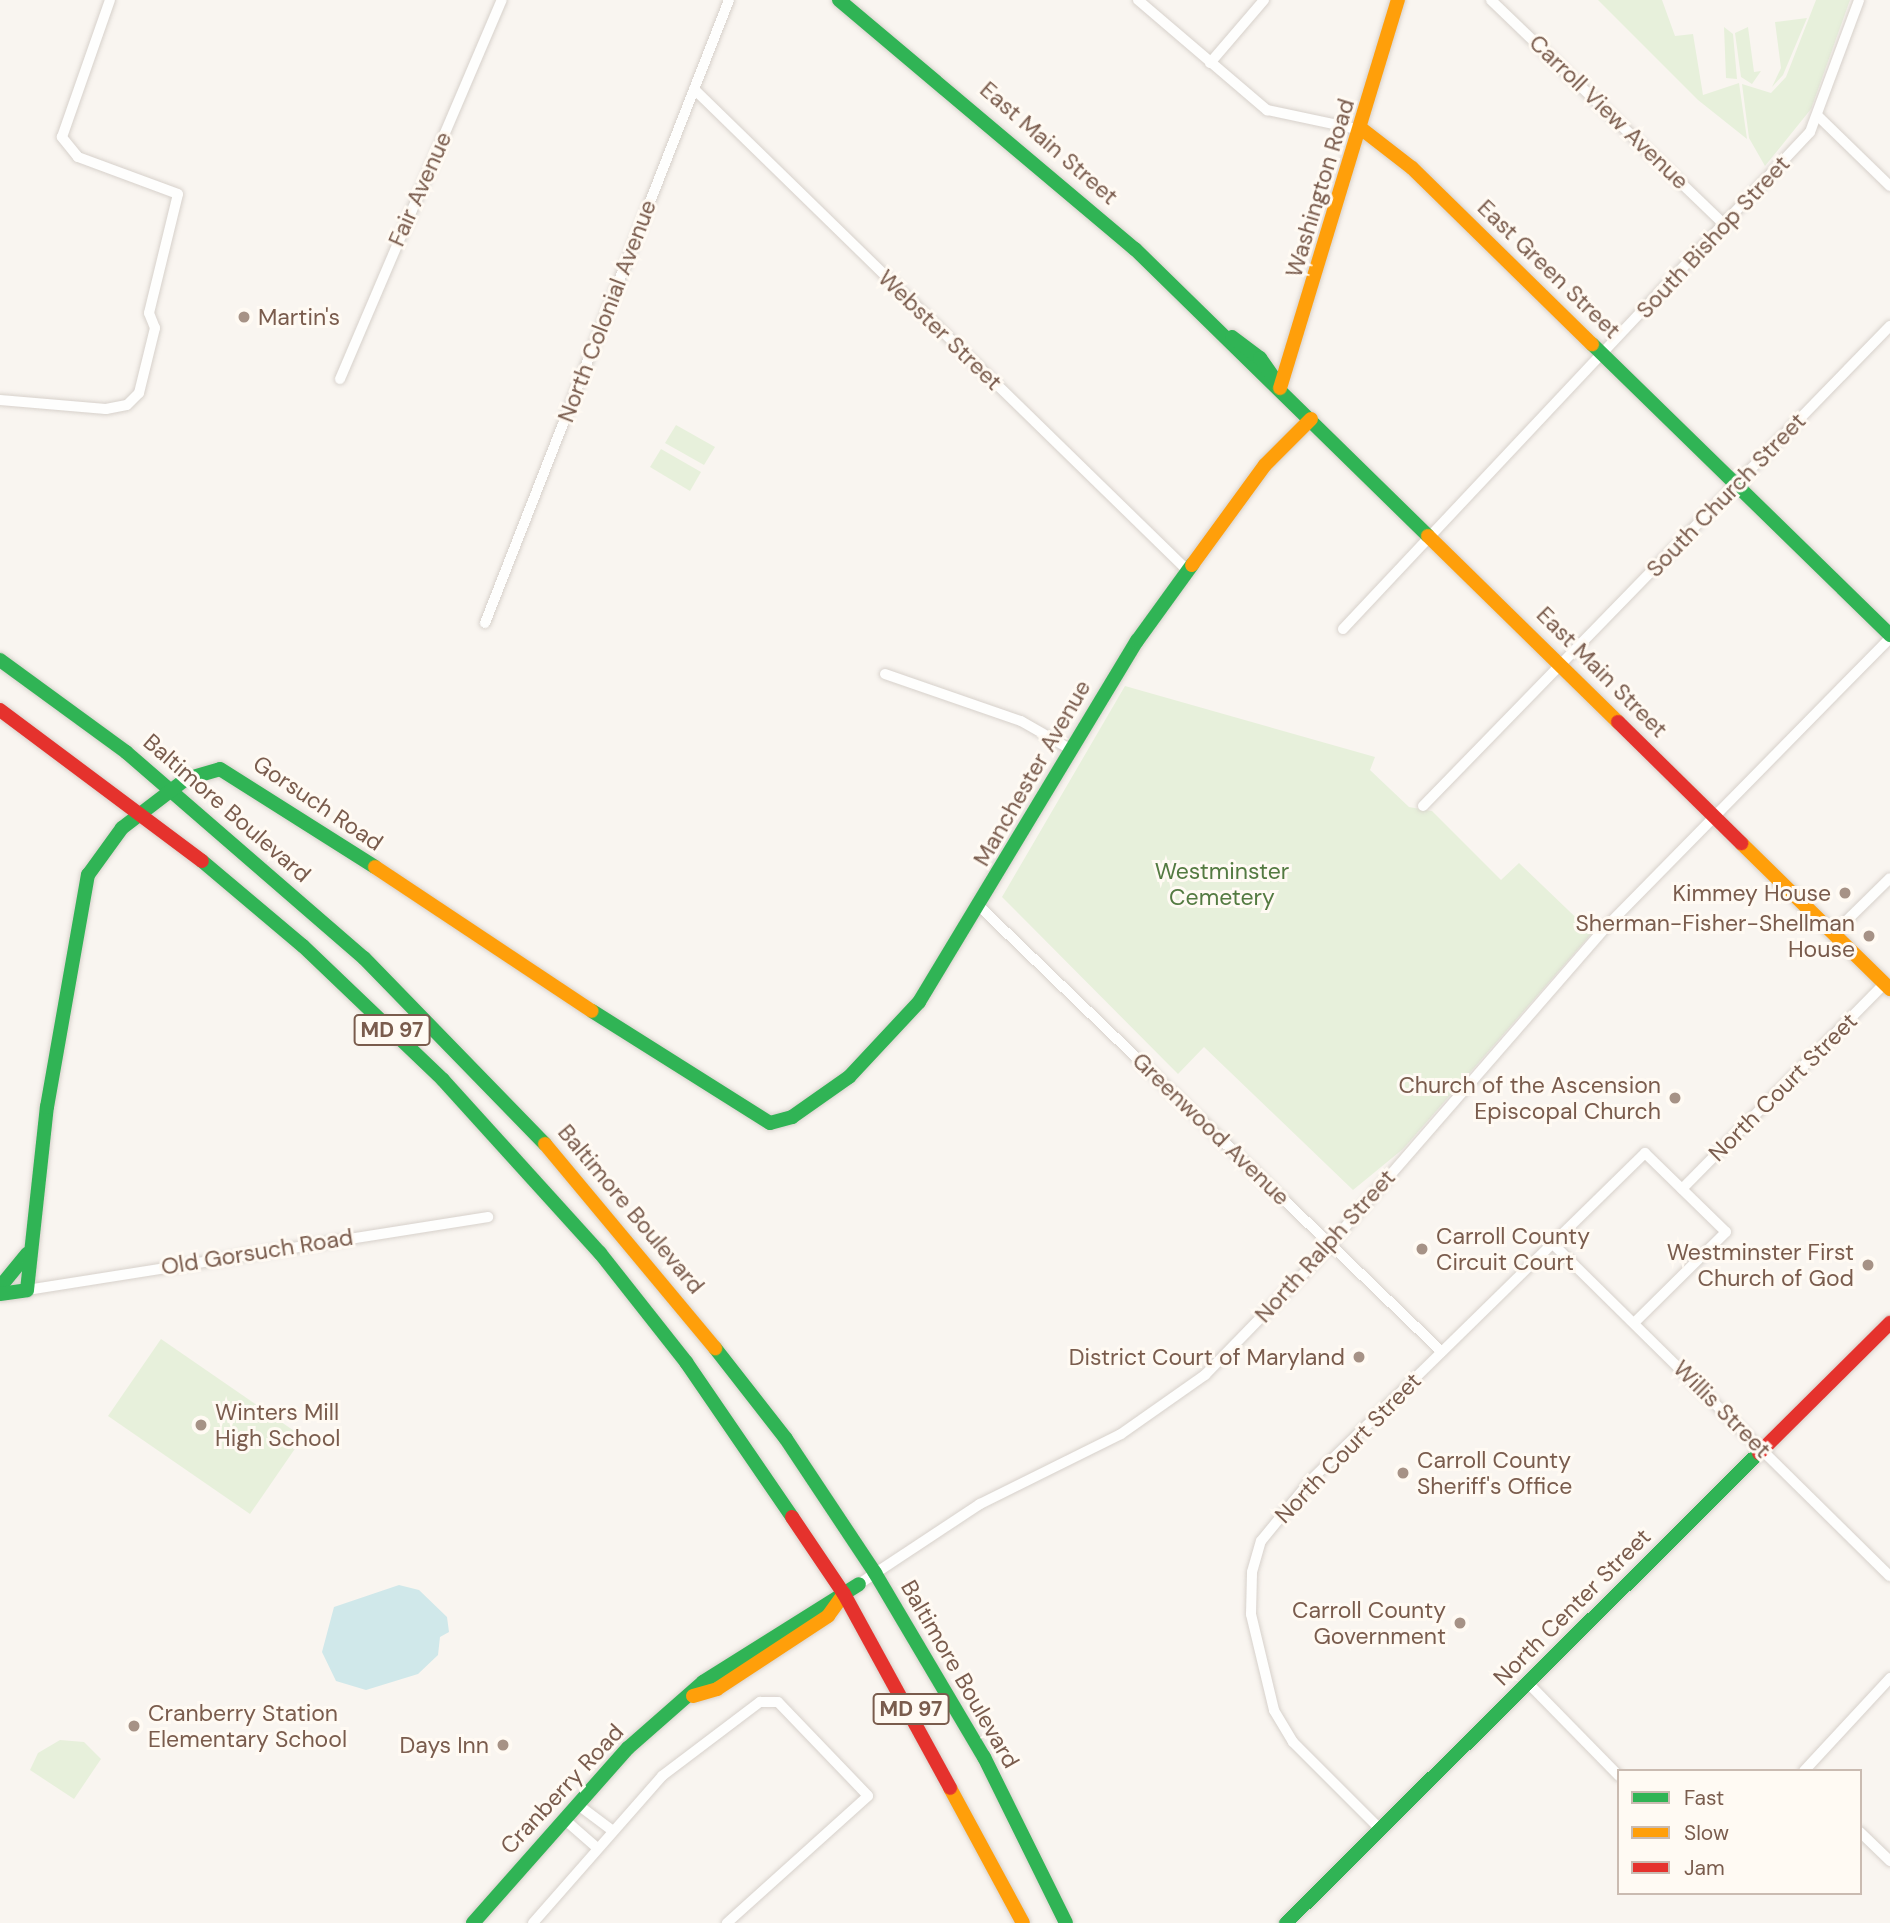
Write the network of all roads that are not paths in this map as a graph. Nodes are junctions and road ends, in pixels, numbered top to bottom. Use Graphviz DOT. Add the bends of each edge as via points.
graph roads {
  1 [pos="110,0"];
  2 [pos="502,0"];
  3 [pos="729,0"];
  4 [pos="839,0"];
  5 [pos="1138,0"];
  6 [pos="1264,0"];
  7 [pos="1398,0"];
  8 [pos="1491,0"];
  9 [pos="1859,0"];
  10 [pos="1210,63"];
  11 [pos="694,89"];
  12 [pos="1819,117"];
  13 [pos="1363,131"];
  14 [pos="1890,186"];
  15 [pos="1726,225"];
  16 [pos="1890,326"];
  17 [pos="1605,354"];
  18 [pos="340,379"];
  19 [pos="1280,388"];
  20 [pos="0,400"];
  21 [pos="1311,419"];
  22 [pos="1737,484"];
  23 [pos="1431,536"];
  24 [pos="1187,570"];
  25 [pos="485,623"];
  26 [pos="1343,629"];
  27 [pos="1890,637"];
  28 [pos="0,660"];
  29 [pos="1562,664"];
  30 [pos="884,674"];
  31 [pos="0,710"];
  32 [pos="1070,749"];
  33 [pos="171,789"];
  34 [pos="1423,806"];
  35 [pos="142,811"];
  36 [pos="1716,816"];
  37 [pos="1890,878"];
  38 [pos="980,907"];
  39 [pos="1834,933"];
  40 [pos="1887,987"];
  41 [pos="770,1123"];
  42 [pos="1682,1189"];
  43 [pos="488,1217"];
  44 [pos="32,1243"];
  45 [pos="1330,1244"];
  46 [pos="1553,1244"];
  47 [pos="0,1287"];
  48 [pos="27,1290"];
  49 [pos="0,1294"];
  50 [pos="1634,1323"];
  51 [pos="1890,1323"];
  52 [pos="1442,1352"];
  53 [pos="1762,1449"];
  54 [pos="875,1573"];
  55 [pos="1890,1576"];
  56 [pos="859,1584"];
  57 [pos="844,1594"];
  58 [pos="1890,1678"];
  59 [pos="1528,1683"];
  60 [pos="1806,1769"];
  61 [pos="1617,1774"];
  62 [pos="577,1804"];
  63 [pos="564,1819"];
  64 [pos="1379,1828"];
  65 [pos="613,1831"];
  66 [pos="1862,1834"];
  67 [pos="596,1847"];
  68 [pos="1890,1861"];
  69 [pos="473,1923"];
  70 [pos="533,1923"];
  71 [pos="727,1923"];
  72 [pos="1023,1923"];
  73 [pos="1066,1923"];
  74 [pos="1286,1923"];
  1 -- 20 [label="street" via="63,127 65,146 78,157 178,194 149,313 155,328 139,393 116,409"];
  2 -- 18 [label="street, Fair Avenue"];
  3 -- 11 [label="street, North Colonial Avenue"];
  4 -- 19 [label="main road, East Main Street" via="1037,161 1221,331 1260,358"];
  5 -- 10 [label="street, East Green Street"];
  6 -- 10 [label="street"];
  7 -- 13 [label="main road, Washington Road"];
  8 -- 15 [label="street, Carroll View Avenue"];
  9 -- 12 [label="street, South Bishop Street"];
  10 -- 13 [label="street, East Green Street" via="1267,110"];
  11 -- 24 [label="street, Webster Street"];
  11 -- 25 [label="street, North Colonial Avenue"];
  12 -- 14 [label="street"];
  12 -- 15 [label="street, South Bishop Street"];
  13 -- 17 [label="main road, East Green Street" via="1412,168"];
  13 -- 19 [label="main road, Washington Road"];
  15 -- 17 [label="street, South Bishop Street"];
  16 -- 22 [label="street, South Church Street"];
  17 -- 22 [label="main road, East Green Street"];
  17 -- 23 [label="street, South Bishop Street"];
  19 -- 21 [label="main road, East Main Street"];
  21 -- 23 [label="main road, East Main Street"];
  21 -- 24 [label="main road, Manchester Avenue" via="1265,465"];
  22 -- 27 [label="main road, East Green Street"];
  22 -- 29 [label="street, South Church Street"];
  23 -- 26 [label="street, South Bishop Street"];
  23 -- 29 [label="main road, East Main Street"];
  24 -- 32 [label="main road, Manchester Avenue"];
  27 -- 36 [label="street, North Ralph Street"];
  28 -- 33 [label="main road, Baltimore Boulevard / MD 97"];
  29 -- 34 [label="street, South Church Street"];
  29 -- 36 [label="main road, East Main Street"];
  30 -- 32 [label="street" via="1021,721"];
  31 -- 35 [label="main road, MD 97"];
  32 -- 38 [label="main road, Manchester Avenue"];
  33 -- 35 [label="main road, Gorsuch Road"];
  33 -- 41 [label="main road, Gorsuch Road" via="211,770 241,778 746,1113"];
  33 -- 54 [label="main road, Baltimore Boulevard / MD 97" via="410,1002 593,1195 779,1430"];
  35 -- 44 [label="main road, Gorsuch Road" via="93,865 80,900"];
  35 -- 57 [label="main road, MD 97" via="367,1005 534,1178 667,1337"];
  36 -- 39 [label="main road, East Main Street"];
  36 -- 45 [label="street, North Ralph Street" via="1540,999"];
  37 -- 39 [label="street"];
  38 -- 41 [label="main road, Manchester Avenue" via="919,1002 849,1077 806,1110"];
  38 -- 45 [label="street, Greenwood Avenue"];
  39 -- 40 [label="main road, East Main Street"];
  40 -- 42 [label="street, North Court Street"];
  42 -- 46 [label="street, North Court Street" via="1645,1153"];
  42 -- 50 [label="street" via="1726,1233"];
  43 -- 48 [label="street, Old Gorsuch Road"];
  44 -- 47 [label="main road" via="15,1275"];
  44 -- 48 [label="main road, Gorsuch Road"];
  45 -- 52 [label="street, Greenwood Avenue"];
  45 -- 54 [label="street, North Ralph Street" via="1205,1375 1166,1405 1121,1434 980,1504"];
  46 -- 50 [label="street, Willis Street"];
  46 -- 52 [label="street, North Court Street"];
  48 -- 49 [label="main road"];
  50 -- 53 [label="street, Willis Street"];
  51 -- 53 [label="main road, North Center Street"];
  52 -- 64 [label="street, North Court Street" via="1295,1498 1261,1541 1252,1572 1254,1636 1273,1710 1293,1742"];
  53 -- 55 [label="street, Willis Street"];
  53 -- 59 [label="main road, North Center Street"];
  54 -- 56 [label="street, North Ralph Street"];
  54 -- 73 [label="main road, Baltimore Boulevard / MD 97" via="984,1757"];
  56 -- 57 [label="main road, Cranberry Road"];
  57 -- 62 [label="main road, Cranberry Road" via="703,1682 693,1696 628,1748"];
  57 -- 72 [label="main road, MD 97" via="949,1777"];
  58 -- 60 [label="street"];
  59 -- 61 [label="street"];
  59 -- 64 [label="main road, North Center Street"];
  62 -- 63 [label="main road, Cranberry Road"];
  62 -- 65 [label="street"];
  63 -- 67 [label="street"];
  63 -- 69 [label="main road, Cranberry Road"];
  64 -- 74 [label="main road, North Center Street"];
  65 -- 67 [label="street"];
  65 -- 71 [label="street" via="662,1776 760,1702 778,1702 789,1710 868,1796"];
  66 -- 68 [label="street"];
  67 -- 70 [label="street"];
}
